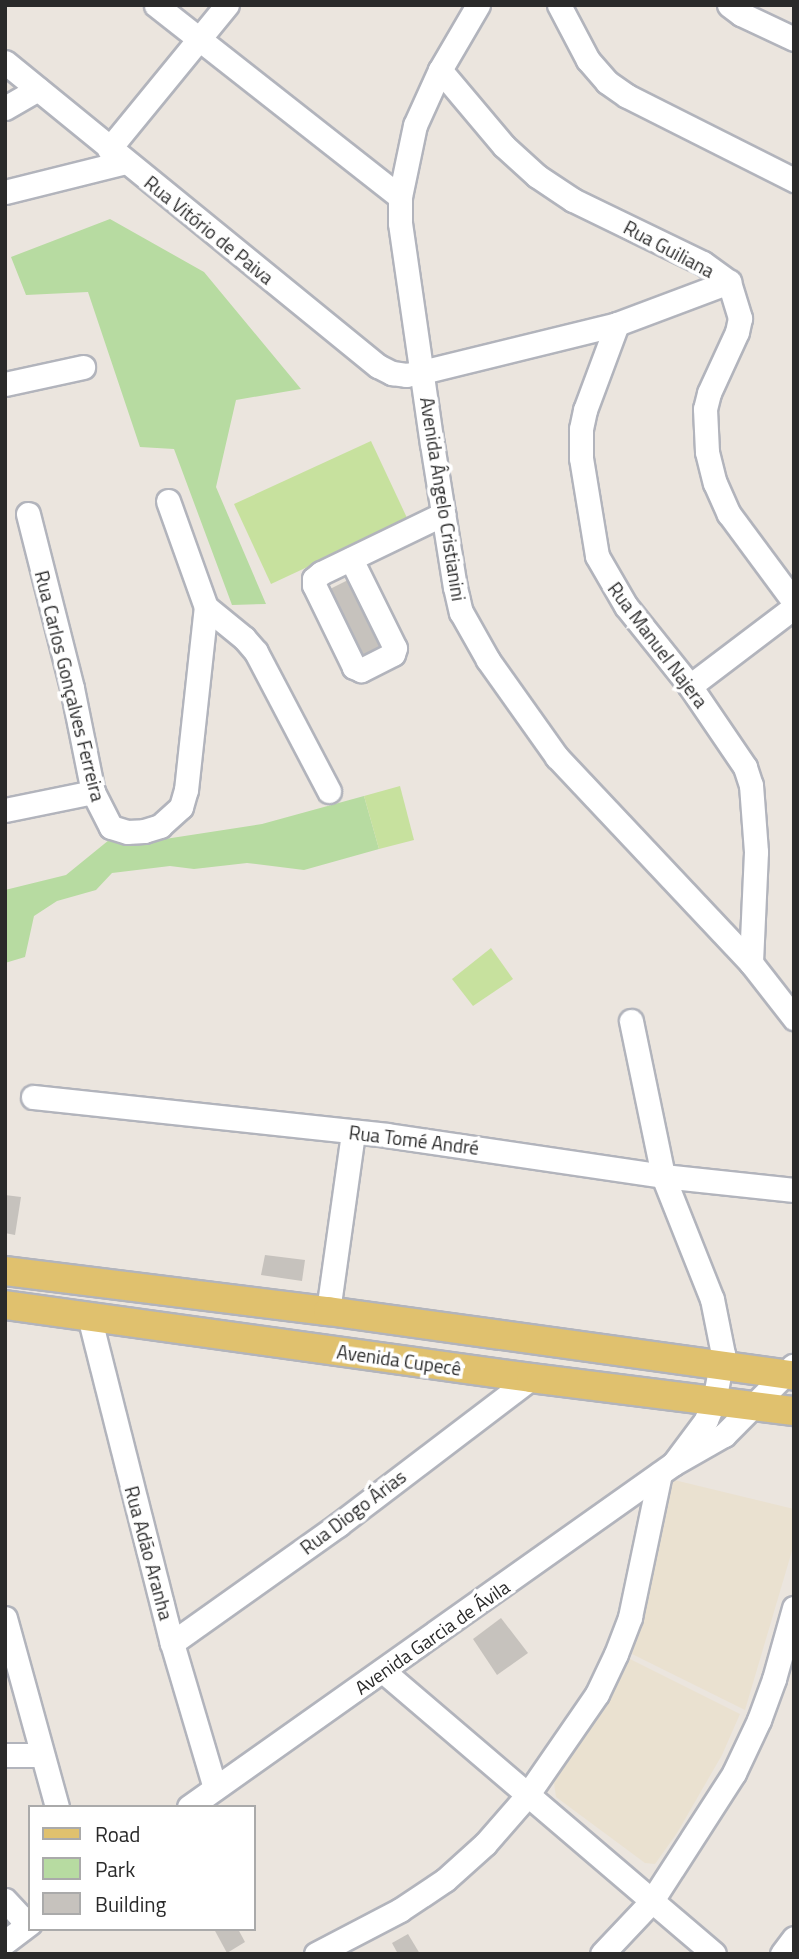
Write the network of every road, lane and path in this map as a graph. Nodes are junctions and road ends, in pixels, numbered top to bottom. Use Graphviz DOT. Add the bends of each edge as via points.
graph roads {
  1 [pos="156,5"];
  2 [pos="227,5"];
  3 [pos="559,5"];
  4 [pos="729,5"];
  5 [pos="469,9"];
  6 [pos="794,39"];
  7 [pos="197,40"];
  8 [pos="5,62"];
  9 [pos="440,70"];
  10 [pos="38,89"];
  11 [pos="5,108"];
  12 [pos="117,156"];
  13 [pos="794,180"];
  14 [pos="5,192"];
  15 [pos="400,197"];
  16 [pos="729,282"];
  17 [pos="617,324"];
  18 [pos="83,367"];
  19 [pos="422,372"];
  20 [pos="5,384"];
  21 [pos="168,501"];
  22 [pos="28,514"];
  23 [pos="443,514"];
  24 [pos="351,559"];
  25 [pos="794,604"];
  26 [pos="206,607"];
  27 [pos="690,686"];
  28 [pos="329,791"];
  29 [pos="93,792"];
  30 [pos="5,810"];
  31 [pos="751,962"];
  32 [pos="794,1018"];
  33 [pos="631,1021"];
  34 [pos="33,1097"];
  35 [pos="353,1132"];
  36 [pos="663,1176"];
  37 [pos="794,1190"];
  38 [pos="5,1271"];
  39 [pos="5,1305"];
  40 [pos="328,1311"];
  41 [pos="89,1316"];
  42 [pos="723,1366"];
  43 [pos="790,1372"];
  44 [pos="531,1378"];
  45 [pos="714,1402"];
  46 [pos="752,1406"];
  47 [pos="789,1415"];
  48 [pos="667,1469"];
  49 [pos="794,1608"];
  50 [pos="5,1618"];
  51 [pos="172,1643"];
  52 [pos="383,1671"];
  53 [pos="5,1755"];
  54 [pos="43,1755"];
  55 [pos="215,1788"];
  56 [pos="526,1797"];
  57 [pos="56,1805"];
  58 [pos="192,1805"];
  59 [pos="5,1894"];
  60 [pos="28,1896"];
  61 [pos="5,1900"];
  62 [pos="651,1902"];
  63 [pos="27,1925"];
  64 [pos="794,1938"];
  65 [pos="5,1942"];
  66 [pos="316,1954"];
  67 [pos="602,1954"];
  68 [pos="713,1954"];
  69 [pos="782,1954"];
  1 -- 7 [label="street"];
  2 -- 7 [label="street"];
  3 -- 13 [label="street" via="588,60 607,82"];
  4 -- 6 [label="street"];
  5 -- 9 [label="street, Avenida Ângelo Cristianini"];
  7 -- 12 [label="street"];
  7 -- 15 [label="street"];
  8 -- 10 [label="street, Rua Vitório de Paiva"];
  9 -- 15 [label="street, Avenida Ângelo Cristianini" via="415,125"];
  9 -- 16 [label="street, Rua Guiliana" via="504,146 537,176 573,200 703,263"];
  10 -- 11 [label="street"];
  10 -- 12 [label="street, Rua Vitório de Paiva"];
  12 -- 14 [label="street"];
  12 -- 19 [label="street, Rua Vitório de Paiva" via="378,366 399,374"];
  15 -- 19 [label="street, Avenida Ângelo Cristianini"];
  16 -- 17 [label="street, Rua Vitório de Paiva"];
  16 -- 25 [label="street, Rua Guiliana" via="740,318 705,409 708,452 729,514"];
  17 -- 19 [label="street, Rua Vitório de Paiva"];
  17 -- 27 [label="street, Rua Manuel Najera" via="581,429 581,458 597,556 626,606"];
  18 -- 20 [label="street"];
  19 -- 23 [label="street, Avenida Ângelo Cristianini"];
  21 -- 26 [label="street"];
  22 -- 29 [label="street, Rua Carlos Gonçalves Ferreira"];
  23 -- 24 [label="street"];
  23 -- 31 [label="street, Avenida Ângelo Cristianini" via="461,612 488,660 557,757"];
  24 -- 24 [label="street" via="395,648 393,654 361,670 354,667 313,582 321,573"];
  25 -- 27 [label="street"];
  26 -- 28 [label="street" via="256,653"];
  26 -- 29 [label="street, Rua Carlos Gonçalves Ferreira" via="181,807 160,826 127,832 111,827"];
  27 -- 31 [label="street, Rua Manuel Najera" via="737,751 751,785 756,910"];
  29 -- 30 [label="street"];
  31 -- 32 [label="street, Avenida Ângelo Cristianini"];
  33 -- 36 [label="street, Avenida Garcia de Ávila"];
  34 -- 35 [label="street, Rua Tomé André"];
  35 -- 36 [label="street, Rua Tomé André"];
  35 -- 40 [label="street"];
  36 -- 37 [label="street, Rua Tomé André"];
  36 -- 42 [label="street, Avenida Garcia de Ávila" via="712,1299"];
  38 -- 40 [label="main road, Avenida Cupecê"];
  39 -- 41 [label="main road, Avenida Cupecê"];
  40 -- 42 [label="main road, Avenida Cupecê"];
  41 -- 44 [label="main road, Avenida Cupecê"];
  41 -- 51 [label="street, Rua Adão Aranha"];
  42 -- 43 [label="main road, Avenida Cupecê"];
  42 -- 45 [label="street, Avenida Garcia de Ávila"];
  43 -- 46 [label="street, Avenida Garcia de Ávila"];
  44 -- 45 [label="main road, Avenida Cupecê"];
  44 -- 51 [label="street, Rua Diogo Árias" via="338,1525"];
  45 -- 46 [label="main road, Avenida Cupecê"];
  45 -- 48 [label="street, Avenida Garcia de Ávila" via="706,1420"];
  46 -- 47 [label="main road, Avenida Cupecê"];
  46 -- 48 [label="street, Avenida Garcia de Ávila" via="724,1435"];
  48 -- 52 [label="street, Avenida Garcia de Ávila"];
  48 -- 56 [label="street" via="630,1617 615,1654 597,1693"];
  49 -- 62 [label="street" via="774,1679 734,1773"];
  50 -- 54 [label="street"];
  51 -- 55 [label="street, Rua Adão Aranha"];
  52 -- 55 [label="street, Avenida Garcia de Ávila"];
  52 -- 56 [label="street"];
  53 -- 54 [label="street"];
  54 -- 57 [label="street"];
  55 -- 58 [label="street, Avenida Garcia de Ávila"];
  56 -- 62 [label="street"];
  56 -- 66 [label="street" via="445,1880 400,1910"];
  59 -- 60 [label="street"];
  61 -- 63 [label="street"];
  62 -- 67 [label="street"];
  62 -- 68 [label="street"];
  63 -- 65 [label="street"];
  64 -- 69 [label="street"];
}
